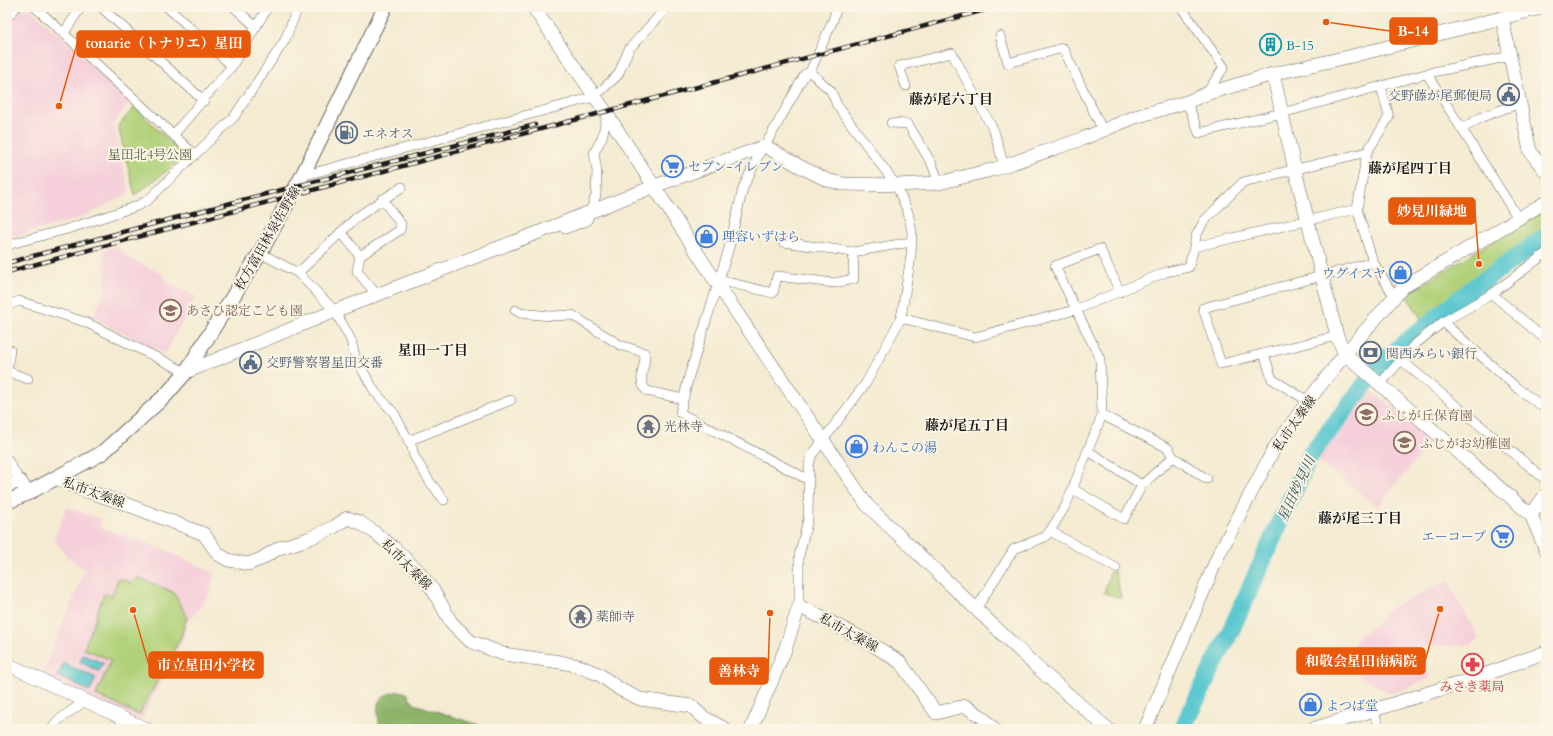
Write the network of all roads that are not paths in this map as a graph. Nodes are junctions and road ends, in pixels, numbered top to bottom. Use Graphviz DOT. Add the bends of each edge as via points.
graph roads {
  1 [pos="14,7"];
  2 [pos="35,7"];
  3 [pos="81,7"];
  4 [pos="101,7"];
  5 [pos="167,7"];
  6 [pos="234,7"];
  7 [pos="268,7"];
  8 [pos="298,7"];
  9 [pos="385,7"];
  10 [pos="533,7"];
  11 [pos="667,7"];
  12 [pos="837,7"];
  13 [pos="1181,7"];
  14 [pos="1545,7"];
  15 [pos="7,14"];
  16 [pos="1502,18"];
  17 [pos="256,27"];
  18 [pos="64,33"];
  19 [pos="1000,36"];
  20 [pos="1511,56"];
  21 [pos="232,66"];
  22 [pos="810,72"];
  23 [pos="1273,74"];
  24 [pos="1427,74"];
  25 [pos="906,86"];
  26 [pos="1380,86"];
  27 [pos="1206,94"];
  28 [pos="594,97"];
  29 [pos="204,101"];
  30 [pos="1187,102"];
  31 [pos="1520,103"];
  32 [pos="1282,113"];
  33 [pos="607,114"];
  34 [pos="891,122"];
  35 [pos="1463,128"];
  36 [pos="1103,131"];
  37 [pos="174,134"];
  38 [pos="763,147"];
  39 [pos="1367,152"];
  40 [pos="195,155"];
  41 [pos="1004,166"];
  42 [pos="1295,170"];
  43 [pos="1546,172"];
  44 [pos="302,176"];
  45 [pos="939,183"];
  46 [pos="896,185"];
  47 [pos="655,186"];
  48 [pos="402,187"];
  49 [pos="382,199"];
  50 [pos="1546,202"];
  51 [pos="1357,209"];
  52 [pos="590,213"];
  53 [pos="1518,218"];
  54 [pos="1308,221"];
  55 [pos="341,232"];
  56 [pos="535,240"];
  57 [pos="783,242"];
  58 [pos="911,242"];
  59 [pos="7,245"];
  60 [pos="1194,248"];
  61 [pos="853,252"];
  62 [pos="260,253"];
  63 [pos="360,256"];
  64 [pos="1544,258"];
  65 [pos="1373,262"];
  66 [pos="298,273"];
  67 [pos="1323,276"];
  68 [pos="719,283"];
  69 [pos="1120,292"];
  70 [pos="1492,294"];
  71 [pos="377,295"];
  72 [pos="1394,296"];
  73 [pos="7,306"];
  74 [pos="515,310"];
  75 [pos="1075,310"];
  76 [pos="334,311"];
  77 [pos="901,318"];
  78 [pos="1443,322"];
  79 [pos="1337,336"];
  80 [pos="1546,340"];
  81 [pos="7,349"];
  82 [pos="1264,354"];
  83 [pos="1345,354"];
  84 [pos="1401,360"];
  85 [pos="186,372"];
  86 [pos="28,378"];
  87 [pos="1380,384"];
  88 [pos="683,399"];
  89 [pos="511,400"];
  90 [pos="1308,401"];
  91 [pos="1546,409"];
  92 [pos="1102,415"];
  93 [pos="823,440"];
  94 [pos="408,441"];
  95 [pos="1088,451"];
  96 [pos="1173,457"];
  97 [pos="7,459"];
  98 [pos="56,478"];
  99 [pos="1207,479"];
  100 [pos="809,480"];
  101 [pos="1546,480"];
  102 [pos="20,481"];
  103 [pos="7,484"];
  104 [pos="1142,485"];
  105 [pos="1073,489"];
  106 [pos="28,493"];
  107 [pos="1546,494"];
  108 [pos="444,500"];
  109 [pos="7,502"];
  110 [pos="1531,515"];
  111 [pos="1050,531"];
  112 [pos="1546,550"];
  113 [pos="1116,568"];
  114 [pos="800,606"];
  115 [pos="976,609"];
  116 [pos="1546,653"];
  117 [pos="7,664"];
  118 [pos="85,701"];
  119 [pos="1373,710"];
  120 [pos="52,729"];
  121 [pos="146,729"];
  122 [pos="725,729"];
  123 [pos="751,729"];
  124 [pos="994,729"];
  125 [pos="1108,729"];
  126 [pos="1145,729"];
  127 [pos="1313,729"];
  128 [pos="1380,729"];
  1 -- 15 [label="street"];
  2 -- 18 [label="street"];
  3 -- 18 [label="street"];
  4 -- 29 [label="street"];
  5 -- 21 [label="street"];
  6 -- 17 [label="street"];
  7 -- 17 [label="street"];
  8 -- 40 [label="street" via="284,40 234,118"];
  9 -- 44 [label="main road, 枚方富田林泉佐野線"];
  10 -- 28 [label="street"];
  11 -- 28 [label="street" via="629,49 618,75"];
  12 -- 22 [label="street"];
  13 -- 27 [label="street" via="1224,67"];
  14 -- 16 [label="street"];
  16 -- 20 [label="street"];
  16 -- 23 [label="street"];
  17 -- 21 [label="street"];
  18 -- 37 [label="street"];
  19 -- 36 [label="street" via="1008,63 1063,48"];
  20 -- 24 [label="street"];
  20 -- 31 [label="street"];
  21 -- 29 [label="street"];
  22 -- 38 [label="street" via="805,74"];
  22 -- 46 [label="street" via="831,91 837,105"];
  23 -- 27 [label="street"];
  23 -- 32 [label="street"];
  24 -- 26 [label="street"];
  24 -- 35 [label="street"];
  25 -- 41 [label="street" via="899,66 952,53 994,131"];
  26 -- 32 [label="street"];
  26 -- 39 [label="street" via="1389,117"];
  27 -- 30 [label="street"];
  28 -- 33 [label="street"];
  28 -- 44 [label="street"];
  29 -- 37 [label="street"];
  30 -- 32 [label="street" via="1199,133"];
  30 -- 36 [label="street" via="1135,117"];
  31 -- 35 [label="street" via="1482,117"];
  31 -- 43 [label="street" via="1530,151"];
  32 -- 42 [label="street"];
  33 -- 47 [label="street"];
  33 -- 52 [label="street" via="602,138 594,153 596,195"];
  34 -- 45 [label="street" via="908,124 932,164"];
  35 -- 53 [label="street"];
  36 -- 41 [label="street"];
  37 -- 40 [label="street"];
  38 -- 46 [label="street" via="826,180 842,184"];
  38 -- 47 [label="street"];
  38 -- 68 [label="street" via="743,188"];
  39 -- 42 [label="street"];
  39 -- 51 [label="street"];
  40 -- 59 [label="street" via="148,200 137,206 71,228"];
  41 -- 45 [label="street"];
  42 -- 54 [label="street"];
  42 -- 60 [label="street" via="1243,182 1204,221 1196,236"];
  44 -- 62 [label="main road, 枚方富田林泉佐野線"];
  45 -- 46 [label="street"];
  46 -- 58 [label="street" via="908,212"];
  47 -- 52 [label="street"];
  47 -- 68 [label="street"];
  48 -- 49 [label="street"];
  49 -- 55 [label="street"];
  49 -- 63 [label="street" via="401,224 400,230"];
  50 -- 53 [label="street, 私市太秦線"];
  51 -- 54 [label="street"];
  51 -- 65 [label="street"];
  52 -- 56 [label="street" via="587,220"];
  52 -- 71 [label="street"];
  53 -- 72 [label="street, 私市太秦線" via="1403,287"];
  54 -- 60 [label="street"];
  54 -- 67 [label="street"];
  55 -- 63 [label="street"];
  55 -- 66 [label="street"];
  57 -- 61 [label="street"];
  58 -- 61 [label="street"];
  58 -- 77 [label="street"];
  60 -- 69 [label="street" via="1189,267 1166,272"];
  61 -- 68 [label="street" via="854,279 834,283 777,276 773,293"];
  62 -- 66 [label="street"];
  62 -- 85 [label="main road, 枚方富田林泉佐野線"];
  63 -- 71 [label="street" via="357,271"];
  64 -- 70 [label="street"];
  65 -- 67 [label="street"];
  65 -- 72 [label="street"];
  66 -- 76 [label="street"];
  67 -- 79 [label="street"];
  67 -- 82 [label="street" via="1203,308 1221,364"];
  68 -- 88 [label="street"];
  68 -- 93 [label="street"];
  69 -- 75 [label="street"];
  69 -- 75 [label="street" via="1100,249 1055,266"];
  70 -- 78 [label="street"];
  70 -- 80 [label="street"];
  71 -- 76 [label="street"];
  72 -- 83 [label="street, 私市太秦線"];
  73 -- 85 [label="street" via="19,302 85,322"];
  74 -- 88 [label="street" via="520,313 550,316 572,315 620,345 644,353 641,380 643,387 647,391"];
  75 -- 77 [label="street" via="975,337"];
  75 -- 92 [label="street" via="1100,359"];
  76 -- 85 [label="street"];
  76 -- 94 [label="street" via="351,340 355,357 375,392 394,413"];
  77 -- 93 [label="street" via="866,383"];
  78 -- 84 [label="street" via="1414,344"];
  78 -- 91 [label="street" via="1517,388"];
  79 -- 82 [label="street"];
  79 -- 83 [label="street"];
  81 -- 86 [label="street" via="10,350 7,372"];
  82 -- 90 [label="street" via="1272,379"];
  83 -- 87 [label="street"];
  83 -- 90 [label="street, 私市太秦線"];
  84 -- 87 [label="street"];
  84 -- 101 [label="street"];
  85 -- 98 [label="main road, 枚方富田林泉佐野線" via="166,395 102,453"];
  87 -- 110 [label="street"];
  88 -- 100 [label="street" via="680,413"];
  89 -- 94 [label="street"];
  90 -- 126 [label="street, 私市太秦線" via="1275,447 1219,554"];
  92 -- 95 [label="street"];
  92 -- 96 [label="street" via="1168,448"];
  93 -- 100 [label="street" via="812,455"];
  93 -- 115 [label="street" via="867,505"];
  94 -- 108 [label="street" via="426,476"];
  95 -- 104 [label="street"];
  95 -- 105 [label="street"];
  96 -- 99 [label="street"];
  96 -- 104 [label="street"];
  97 -- 102 [label="street"];
  98 -- 106 [label="main road, 枚方富田林泉佐野線"];
  98 -- 122 [label="street, 私市太秦線" via="81,490 204,534 218,554 228,560 248,564 279,548 334,527 347,518 359,522 394,548 416,570 433,590 451,622 470,641 503,654 579,666 600,675 640,699 691,706 703,717"];
  100 -- 114 [label="street" via="808,519 799,556"];
  102 -- 103 [label="street"];
  102 -- 106 [label="street"];
  104 -- 105 [label="street" via="1124,519"];
  105 -- 111 [label="street"];
  106 -- 109 [label="main road, 枚方富田林泉佐野線"];
  107 -- 110 [label="street"];
  110 -- 112 [label="street"];
  111 -- 113 [label="street"];
  111 -- 115 [label="street" via="1045,537 1014,549"];
  114 -- 123 [label="street" via="785,650"];
  114 -- 124 [label="street, 私市太秦線" via="865,640 900,662 936,713 965,706"];
  115 -- 125 [label="street" via="1040,670"];
  116 -- 119 [label="street"];
  117 -- 118 [label="street"];
  118 -- 120 [label="street" via="57,721"];
  118 -- 121 [label="street"];
  119 -- 127 [label="street"];
  119 -- 128 [label="street"];
}
